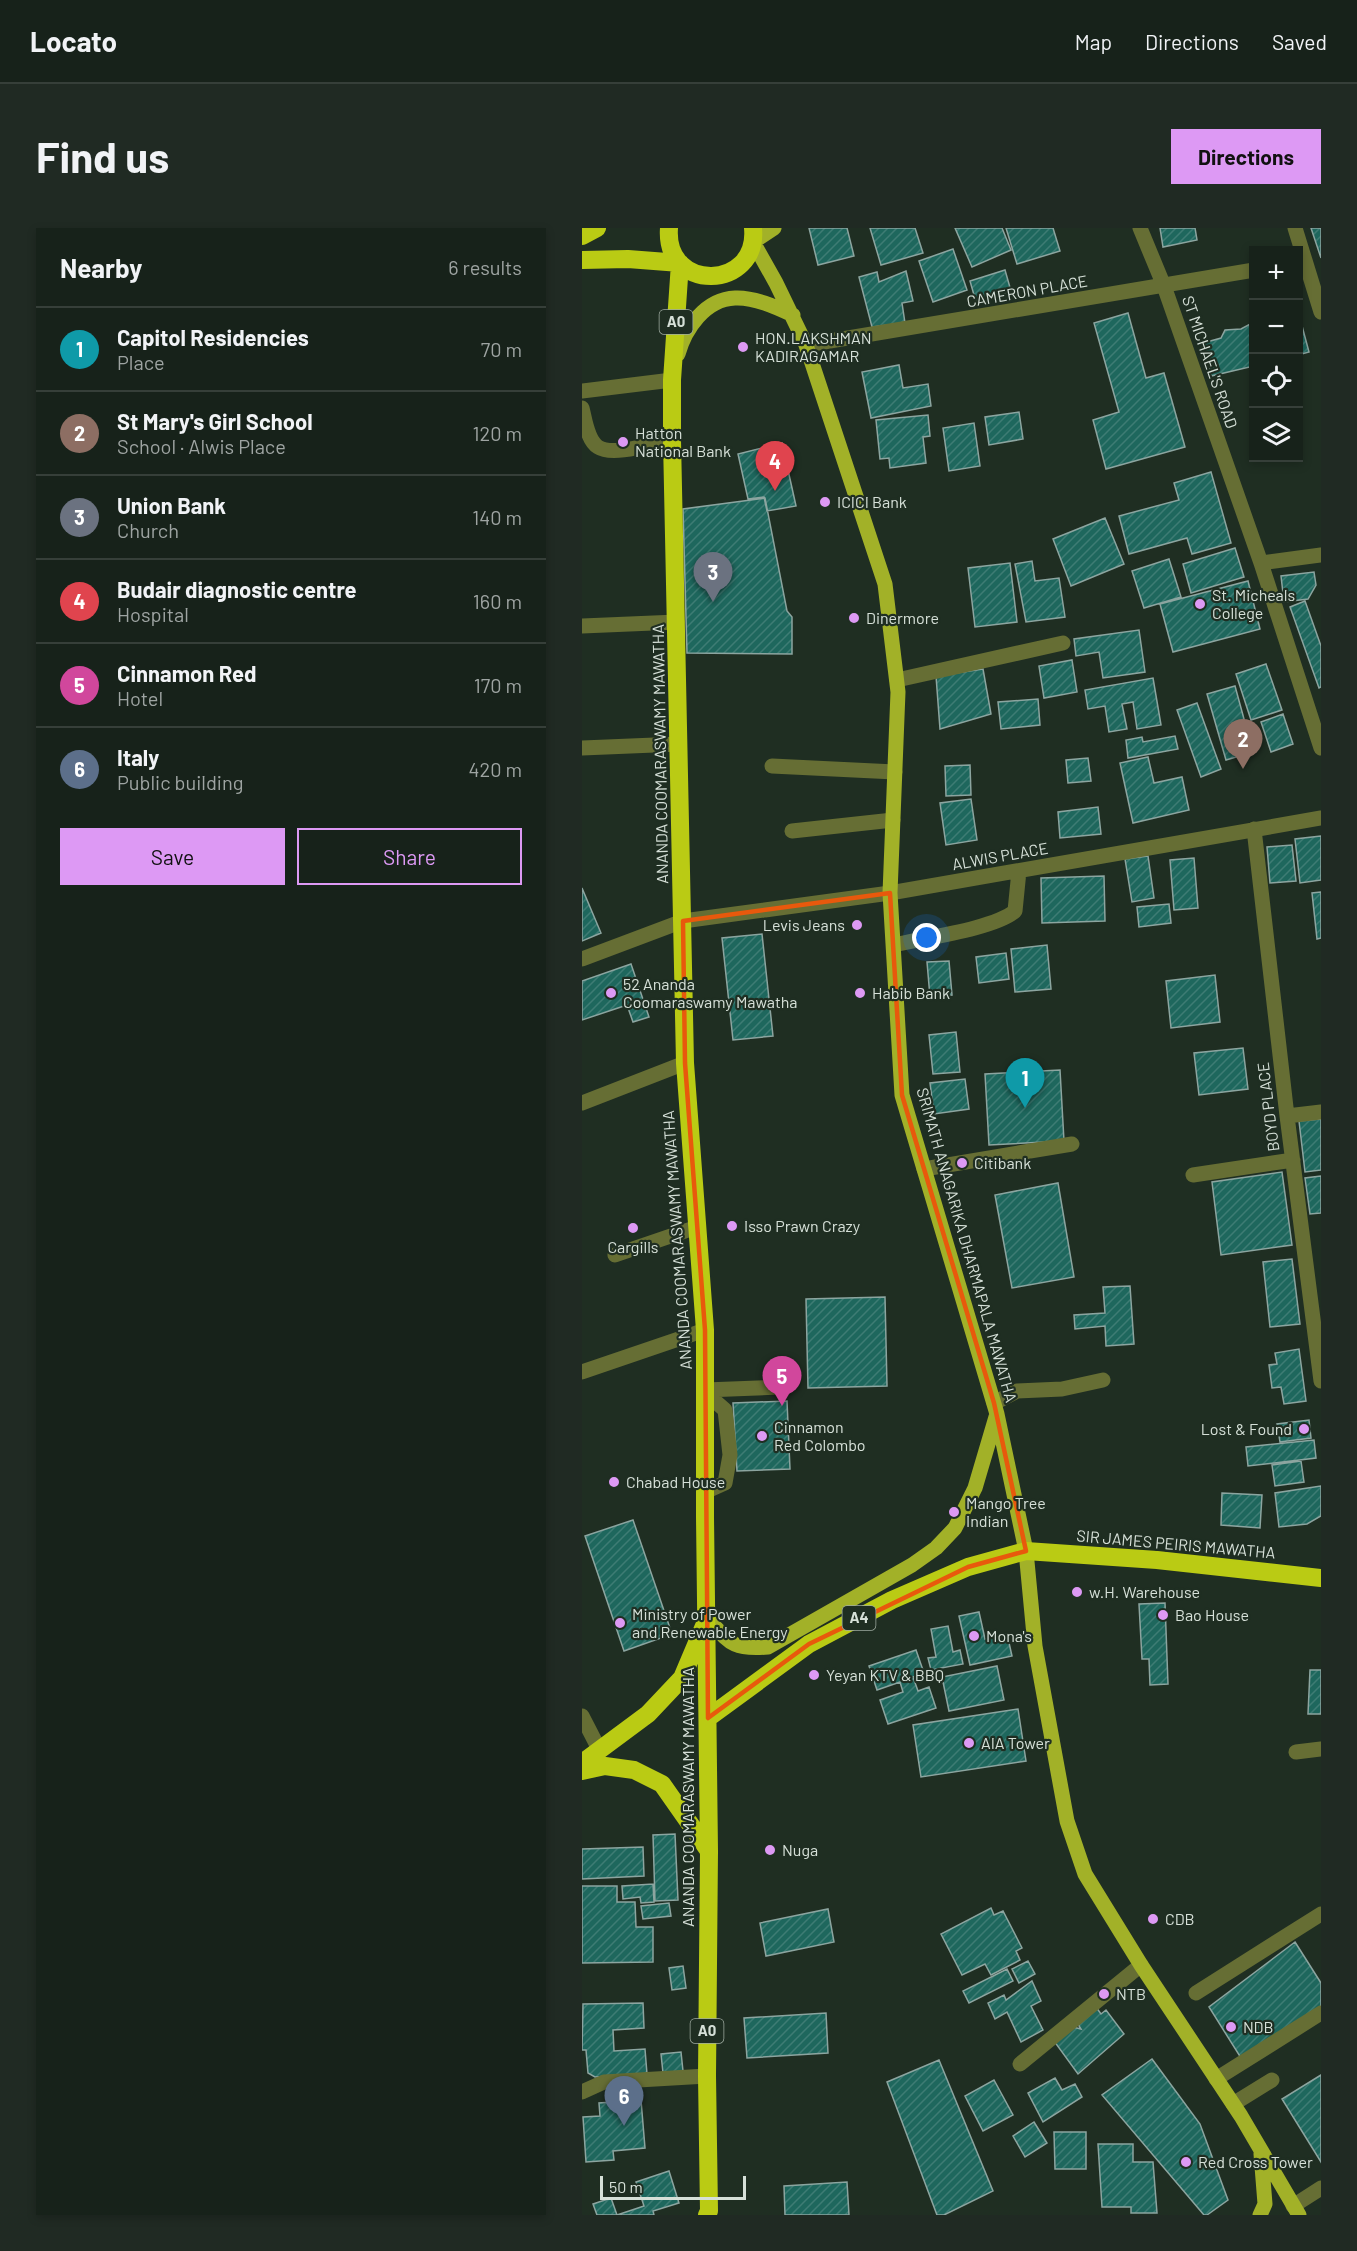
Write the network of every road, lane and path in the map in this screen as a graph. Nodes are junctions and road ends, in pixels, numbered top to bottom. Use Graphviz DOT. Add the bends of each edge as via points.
graph roads {
  1 [pos="597,228"];
  2 [pos="669,228"];
  3 [pos="774,228"];
  4 [pos="1140,228"];
  5 [pos="1295,228"];
  6 [pos="753,235"];
  7 [pos="582,236"];
  8 [pos="1299,246"];
  9 [pos="582,260"];
  10 [pos="680,263"];
  11 [pos="1303,264"];
  12 [pos="1249,271"];
  13 [pos="1164,286"];
  14 [pos="1321,312"];
  15 [pos="793,315"];
  16 [pos="806,345"];
  17 [pos="672,380"];
  18 [pos="582,391"];
  19 [pos="582,408"];
  20 [pos="672,440"];
  21 [pos="1321,555"];
  22 [pos="1261,563"];
  23 [pos="677,622"];
  24 [pos="582,626"];
  25 [pos="1063,643"];
  26 [pos="897,680"];
  27 [pos="679,744"];
  28 [pos="582,748"];
  29 [pos="1321,748"];
  30 [pos="772,766"];
  31 [pos="896,772"];
  32 [pos="1321,818"];
  33 [pos="893,820"];
  34 [pos="1254,830"];
  35 [pos="792,831"];
  36 [pos="1018,871"];
  37 [pos="891,893"];
  38 [pos="683,921"];
  39 [pos="894,945"];
  40 [pos="582,959"];
  41 [pos="685,1064"];
  42 [pos="582,1103"];
  43 [pos="1321,1112"];
  44 [pos="1287,1116"];
  45 [pos="1072,1144"];
  46 [pos="1293,1160"];
  47 [pos="924,1169"];
  48 [pos="1193,1175"];
  49 [pos="697,1227"];
  50 [pos="615,1255"];
  51 [pos="705,1330"];
  52 [pos="582,1372"];
  53 [pos="1103,1380"];
  54 [pos="1321,1381"];
  55 [pos="780,1387"];
  56 [pos="705,1397"];
  57 [pos="995,1408"];
  58 [pos="705,1492"];
  59 [pos="1026,1551"];
  60 [pos="1321,1578"];
  61 [pos="707,1618"];
  62 [pos="582,1716"];
  63 [pos="708,1718"];
  64 [pos="1321,1749"];
  65 [pos="600,1751"];
  66 [pos="1296,1752"];
  67 [pos="582,1763"];
  68 [pos="582,1771"];
  69 [pos="709,1851"];
  70 [pos="1321,1914"];
  71 [pos="1141,1965"];
  72 [pos="1196,1993"];
  73 [pos="1321,2013"];
  74 [pos="1020,2064"];
  75 [pos="707,2076"];
  76 [pos="1216,2079"];
  77 [pos="1272,2080"];
  78 [pos="582,2092"];
  79 [pos="1233,2104"];
  80 [pos="1260,2151"];
  81 [pos="1321,2188"];
  82 [pos="1296,2210"];
  83 [pos="709,2214"];
  84 [pos="1260,2215"];
  1 -- 7 [label="highway"];
  2 -- 10 [label="highway" via="669,242"];
  3 -- 6 [label="main road"];
  4 -- 13 [label="street, ST MICHAEL'S ROAD"];
  5 -- 8 [label="street"];
  6 -- 10 [label="highway" via="743,263 723,275 700,276"];
  6 -- 15 [label="main road, SRIMATH ANAGARIKA DHARMAPALA MAWATHA"];
  9 -- 10 [label="highway"];
  10 -- 17 [label="highway, ANANDA COOMARASWAMY MAWATHA / A0"];
  11 -- 14 [label="street"];
  12 -- 13 [label="street, CAMERON PLACE"];
  13 -- 16 [label="street, CAMERON PLACE"];
  13 -- 22 [label="street, ST MICHAEL'S ROAD"];
  15 -- 16 [label="main road, SRIMATH ANAGARIKA DHARMAPALA MAWATHA"];
  15 -- 17 [label="main road" via="773,306 734,298 719,302 693,322 682,340"];
  16 -- 26 [label="main road, SRIMATH ANAGARIKA DHARMAPALA MAWATHA" via="885,584"];
  17 -- 18 [label="street"];
  17 -- 20 [label="highway, ANANDA COOMARASWAMY MAWATHA / A0"];
  19 -- 20 [label="street" via="598,448 616,452"];
  20 -- 23 [label="highway, ANANDA COOMARASWAMY MAWATHA / A0"];
  21 -- 22 [label="street"];
  22 -- 29 [label="street, ST MICHAEL'S ROAD"];
  23 -- 24 [label="street"];
  23 -- 27 [label="highway, ANANDA COOMARASWAMY MAWATHA / A0"];
  25 -- 26 [label="street"];
  26 -- 31 [label="main road, SRIMATH ANAGARIKA DHARMAPALA MAWATHA"];
  27 -- 28 [label="street"];
  27 -- 38 [label="highway, ANANDA COOMARASWAMY MAWATHA / A0"];
  30 -- 31 [label="street"];
  31 -- 33 [label="main road, SRIMATH ANAGARIKA DHARMAPALA MAWATHA"];
  32 -- 34 [label="street, ALWIS PLACE"];
  33 -- 35 [label="street"];
  33 -- 37 [label="main road, SRIMATH ANAGARIKA DHARMAPALA MAWATHA"];
  34 -- 36 [label="street, ALWIS PLACE"];
  34 -- 44 [label="street, BOYD PLACE"];
  36 -- 37 [label="street, ALWIS PLACE"];
  36 -- 39 [label="street" via="1015,911 1007,918"];
  37 -- 38 [label="street, ALWIS PLACE"];
  37 -- 39 [label="main road, SRIMATH ANAGARIKA DHARMAPALA MAWATHA"];
  38 -- 40 [label="street, ALWIS PLACE"];
  38 -- 41 [label="highway, ANANDA COOMARASWAMY MAWATHA / A0"];
  39 -- 47 [label="main road, SRIMATH ANAGARIKA DHARMAPALA MAWATHA" via="902,1095"];
  41 -- 42 [label="street"];
  41 -- 49 [label="highway, ANANDA COOMARASWAMY MAWATHA / A0"];
  43 -- 44 [label="street"];
  44 -- 46 [label="street, BOYD PLACE"];
  45 -- 47 [label="street"];
  46 -- 48 [label="street"];
  46 -- 54 [label="street, BOYD PLACE"];
  47 -- 57 [label="main road, SRIMATH ANAGARIKA DHARMAPALA MAWATHA"];
  49 -- 50 [label="street"];
  49 -- 51 [label="highway, ANANDA COOMARASWAMY MAWATHA / A0"];
  51 -- 52 [label="street"];
  51 -- 56 [label="highway, ANANDA COOMARASWAMY MAWATHA / A0"];
  53 -- 57 [label="street" via="1062,1389 1017,1391"];
  55 -- 56 [label="street"];
  56 -- 58 [label="highway, ANANDA COOMARASWAMY MAWATHA / A0"];
  56 -- 58 [label="street" via="725,1410 730,1455 725,1484"];
  57 -- 59 [label="main road, SRIMATH ANAGARIKA DHARMAPALA MAWATHA"];
  57 -- 61 [label="main road" via="975,1488 955,1528 936,1548 768,1647 741,1648 725,1638"];
  58 -- 61 [label="highway, ANANDA COOMARASWAMY MAWATHA / A0"];
  59 -- 60 [label="highway, SIR JAMES PEIRIS MAWATHA / A4"];
  59 -- 63 [label="highway, A4" via="968,1567 881,1606 809,1644"];
  59 -- 71 [label="main road, SRIMATH ANAGARIKA DHARMAPALA MAWATHA" via="1035,1646 1067,1821 1085,1874"];
  61 -- 63 [label="highway, ANANDA COOMARASWAMY MAWATHA / A0"];
  61 -- 65 [label="highway" via="682,1678 648,1714"];
  62 -- 65 [label="street"];
  63 -- 69 [label="highway, ANANDA COOMARASWAMY MAWATHA / A0"];
  64 -- 66 [label="street"];
  65 -- 67 [label="highway"];
  68 -- 69 [label="highway" via="605,1766 634,1770 663,1784"];
  69 -- 75 [label="highway, ANANDA COOMARASWAMY MAWATHA / A0"];
  70 -- 72 [label="street"];
  71 -- 74 [label="street"];
  71 -- 76 [label="main road, SRIMATH ANAGARIKA DHARMAPALA MAWATHA"];
  73 -- 76 [label="street"];
  75 -- 78 [label="street" via="604,2082"];
  75 -- 83 [label="highway, ANANDA COOMARASWAMY MAWATHA / A0"];
  76 -- 79 [label="main road, SRIMATH ANAGARIKA DHARMAPALA MAWATHA"];
  77 -- 79 [label="street"];
  79 -- 80 [label="main road, SRIMATH ANAGARIKA DHARMAPALA MAWATHA"];
  80 -- 82 [label="main road, SRIMATH ANAGARIKA DHARMAPALA MAWATHA"];
  80 -- 84 [label="main road" via="1265,2204"];
  81 -- 82 [label="street"];
}
